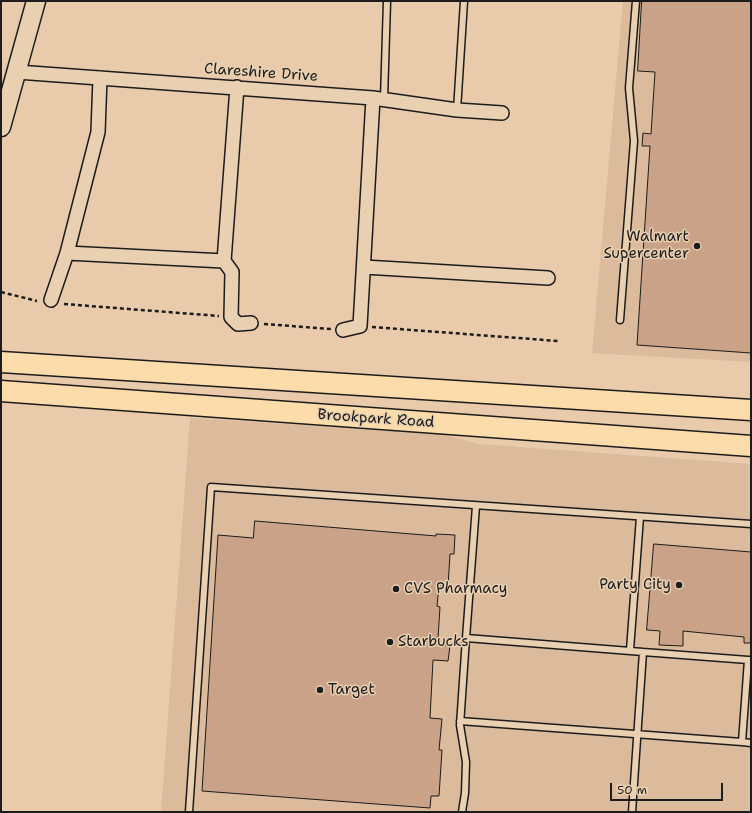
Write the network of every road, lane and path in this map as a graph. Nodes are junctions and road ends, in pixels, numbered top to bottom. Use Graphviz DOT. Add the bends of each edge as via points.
graph roads {
  1 [pos="36,1"];
  2 [pos="387,1"];
  3 [pos="464,1"];
  4 [pos="636,1"];
  5 [pos="17,72"];
  6 [pos="100,78"];
  7 [pos="238,87"];
  8 [pos="379,99"];
  9 [pos="457,110"];
  10 [pos="502,113"];
  11 [pos="1,127"];
  12 [pos="67,253"];
  13 [pos="224,261"];
  14 [pos="364,267"];
  15 [pos="548,278"];
  16 [pos="1,292"];
  17 [pos="51,302"];
  18 [pos="231,318"];
  19 [pos="620,320"];
  20 [pos="251,323"];
  21 [pos="360,326"];
  22 [pos="343,330"];
  23 [pos="558,341"];
  24 [pos="1,362"];
  25 [pos="1,391"];
  26 [pos="751,410"];
  27 [pos="751,446"];
  28 [pos="476,506"];
  29 [pos="640,517"];
  30 [pos="751,524"];
  31 [pos="466,638"];
  32 [pos="630,650"];
  33 [pos="643,652"];
  34 [pos="749,660"];
  35 [pos="460,721"];
  36 [pos="637,734"];
  37 [pos="742,742"];
  38 [pos="751,743"];
  39 [pos="189,812"];
  40 [pos="462,812"];
  41 [pos="632,812"];
  1 -- 5 [label="street"];
  2 -- 8 [label="lane"];
  3 -- 9 [label="lane"];
  4 -- 19 [label="lane" via="629,88 634,141"];
  5 -- 6 [label="street, Clareshire Drive"];
  5 -- 11 [label="street"];
  6 -- 7 [label="street, Clareshire Drive"];
  6 -- 12 [label="street" via="98,132"];
  7 -- 8 [label="street, Clareshire Drive"];
  7 -- 13 [label="street"];
  8 -- 9 [label="street, Clareshire Drive"];
  8 -- 14 [label="street"];
  9 -- 10 [label="street, Clareshire Drive"];
  12 -- 13 [label="street"];
  12 -- 17 [label="street"];
  13 -- 18 [label="street" via="232,272"];
  14 -- 15 [label="street"];
  14 -- 21 [label="street"];
  16 -- 17 [label="path" via="28,300"];
  17 -- 18 [label="path"];
  18 -- 20 [label="street" via="238,324"];
  20 -- 22 [label="path"];
  21 -- 22 [label="street"];
  21 -- 23 [label="path"];
  24 -- 26 [label="main road"];
  25 -- 27 [label="main road, Brookpark Road"];
  28 -- 29 [label="lane"];
  28 -- 31 [label="lane"];
  28 -- 39 [label="lane" via="211,487"];
  29 -- 30 [label="lane"];
  29 -- 32 [label="lane"];
  31 -- 32 [label="lane"];
  31 -- 35 [label="lane"];
  32 -- 33 [label="lane"];
  33 -- 34 [label="lane"];
  33 -- 36 [label="lane"];
  34 -- 37 [label="lane"];
  35 -- 36 [label="lane"];
  35 -- 40 [label="lane" via="466,762"];
  36 -- 37 [label="lane"];
  36 -- 41 [label="lane"];
  37 -- 38 [label="lane"];
}
